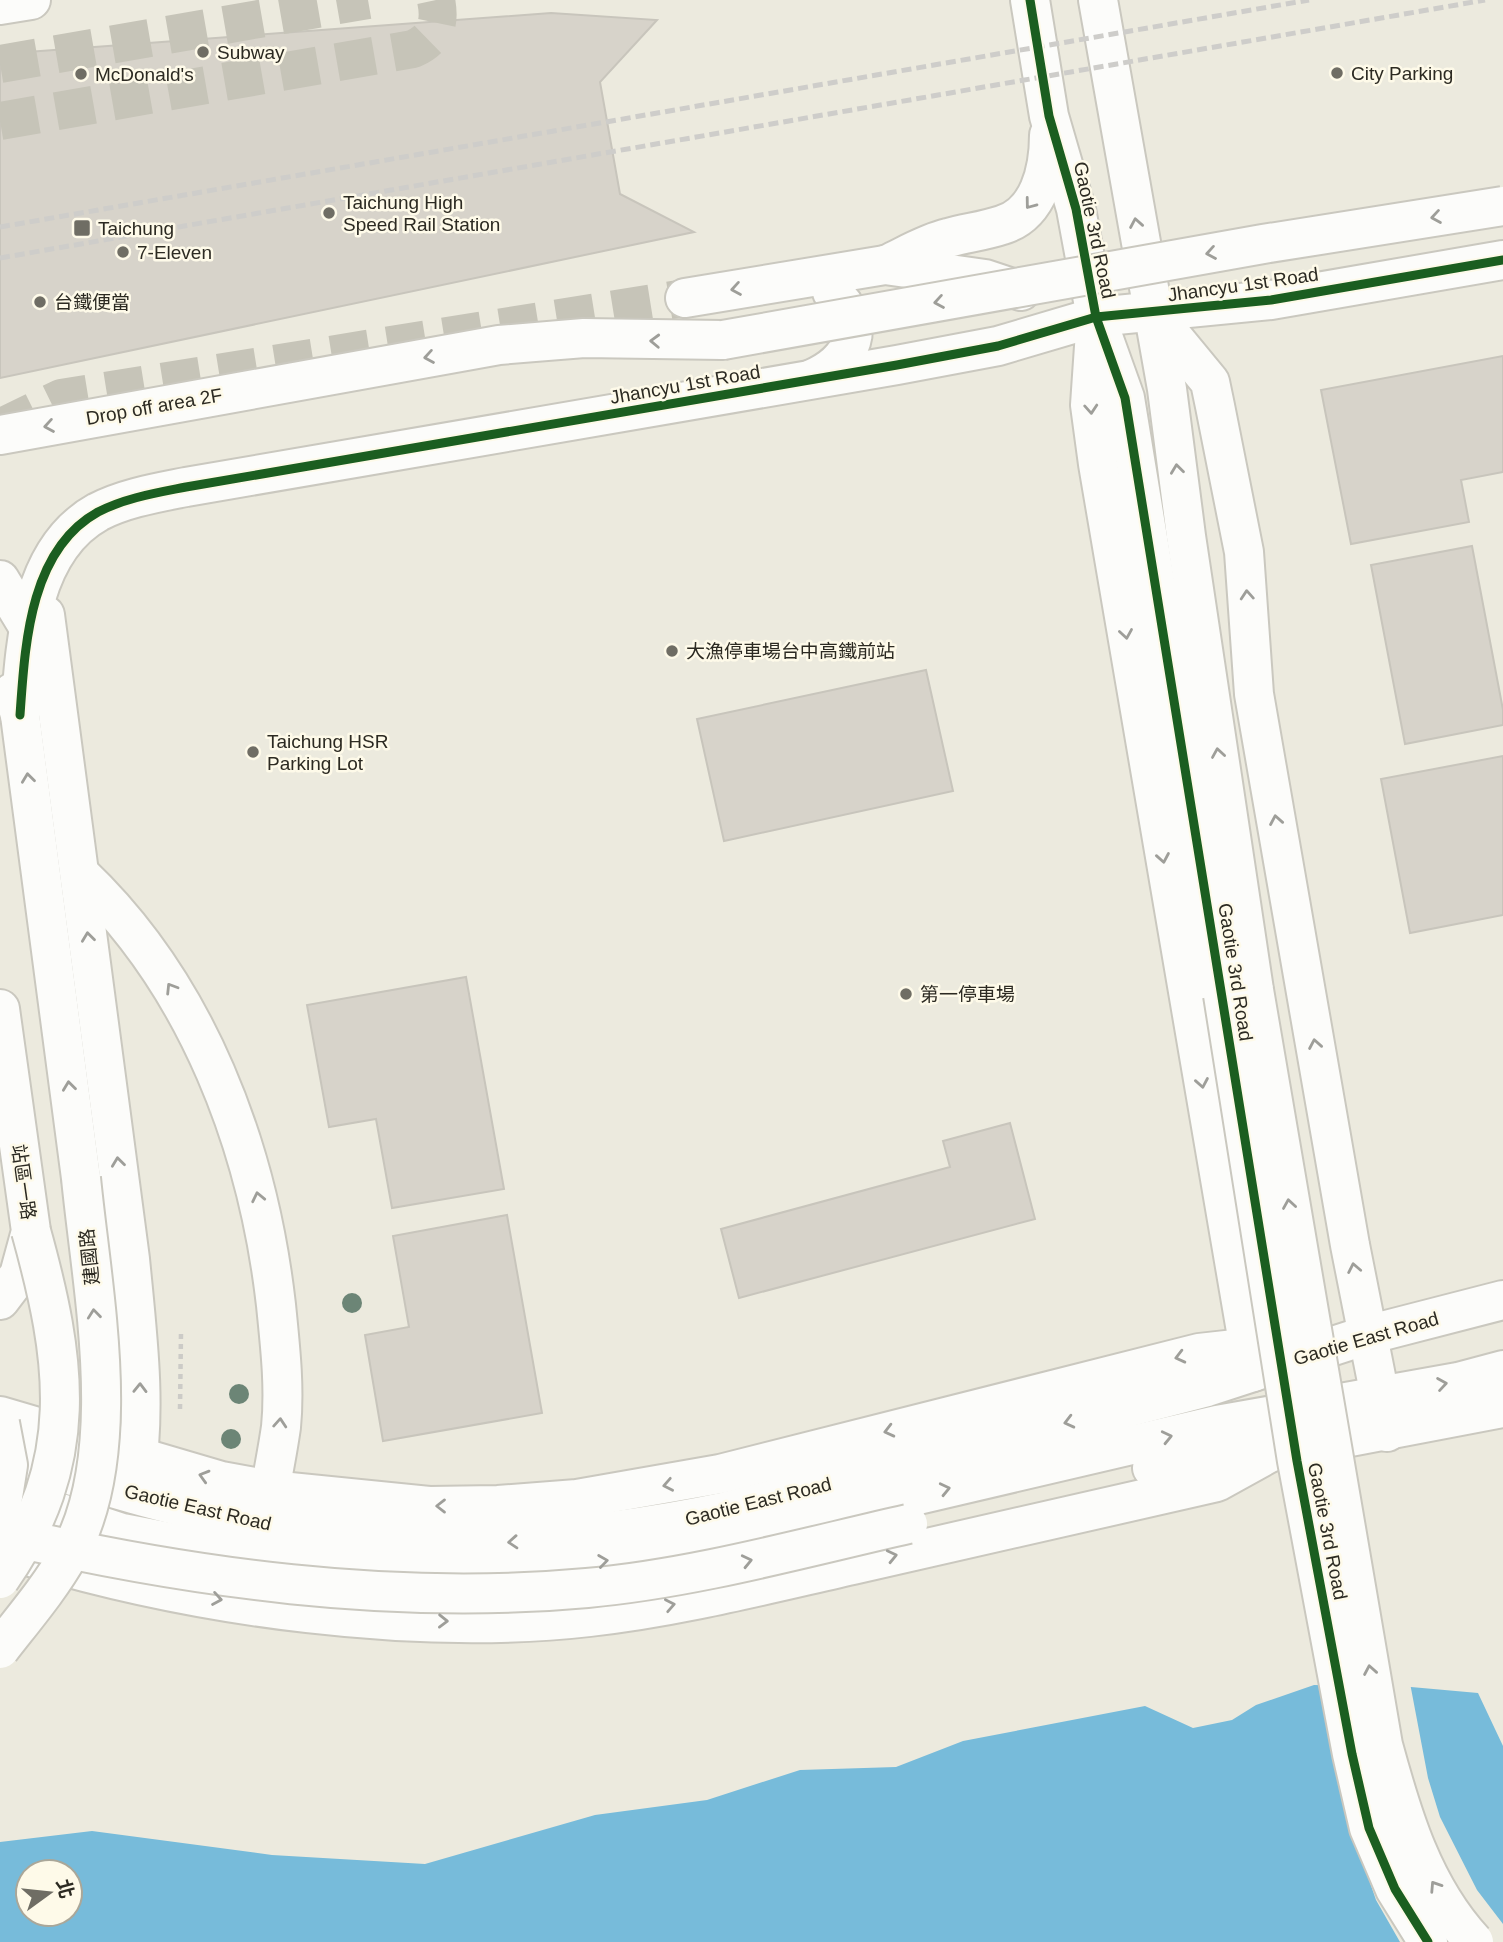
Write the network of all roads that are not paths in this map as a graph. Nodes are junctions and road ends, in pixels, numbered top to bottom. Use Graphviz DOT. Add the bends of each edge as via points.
graph roads {
  1 [pos="31,0"];
  2 [pos="1030,0"];
  3 [pos="1098,0"];
  4 [pos="0,5"];
  5 [pos="1049,116"];
  6 [pos="1503,206"];
  7 [pos="1503,260"];
  8 [pos="885,265"];
  9 [pos="786,280"];
  10 [pos="685,298"];
  11 [pos="1154,314"];
  12 [pos="1096,317"];
  13 [pos="807,382"];
  14 [pos="0,435"];
  15 [pos="0,580"];
  16 [pos="42,582"];
  17 [pos="15,638"];
  18 [pos="38,712"];
  19 [pos="80,874"];
  20 [pos="1238,993"];
  21 [pos="0,1009"];
  22 [pos="31,1231"];
  23 [pos="0,1300"];
  24 [pos="1503,1300"];
  25 [pos="1367,1335"];
  26 [pos="1250,1359"];
  27 [pos="1503,1370"];
  28 [pos="1379,1394"];
  29 [pos="1503,1408"];
  30 [pos="0,1416"];
  31 [pos="0,1423"];
  32 [pos="1387,1432"];
  33 [pos="1267,1434"];
  34 [pos="0,1454"];
  35 [pos="136,1475"];
  36 [pos="270,1490"];
  37 [pos="0,1493"];
  38 [pos="0,1516"];
  39 [pos="122,1532"];
  40 [pos="0,1534"];
  41 [pos="0,1548"];
  42 [pos="102,1578"];
  43 [pos="0,1579"];
  44 [pos="0,1648"];
  45 [pos="1428,1942"];
  46 [pos="1474,1942"];
  1 -- 4 [label="street"];
  2 -- 5 [label="street, Gaotie 3rd Road"];
  11 -- 3 [label="street, Gaotie 3rd Road, one-way"];
  5 -- 8 [label="street, one-way" via="1045,175 1022,215 1004,225 945,239"];
  5 -- 12 [label="street, Gaotie 3rd Road" via="1076,209"];
  6 -- 14 [label="street, Drop off area 2F, one-way, bridge" via="723,340 584,338 499,345"];
  7 -- 11 [label="street, Jhancyu 1st Road" via="1288,298"];
  8 -- 9 [label="street, Jhancyu 1st Road"];
  8 -- 12 [label="street, Jhancyu 1st Road" via="985,279"];
  9 -- 10 [label="street, Jhancyu 1st Road, one-way"];
  9 -- 13 [label="street" via="831,290 846,304 853,320 846,356 832,371"];
  11 -- 12 [label="street, Jhancyu 1st Road"];
  20 -- 11 [label="street, Gaotie 3rd Road, one-way"];
  25 -- 11 [label="street, Gaotie 3rd Road, one-way" via="1254,694 1244,552 1210,382"];
  12 -- 13 [label="street, Jhancyu 1st Road" via="998,345"];
  12 -- 20 [label="street, Gaotie 3rd Road" via="1125,398"];
  12 -- 26 [label="street, Gaotie 3rd Road, one-way" via="1090,405 1096,452"];
  13 -- 16 [label="street, Jhancyu 1st Road" via="141,497 97,513 77,528 52,559"];
  15 -- 17 [label="street"];
  16 -- 17 [label="street, Jhancyu 1st Road"];
  16 -- 18 [label="street"];
  17 -- 18 [label="street, Jhancyu 1st Road"];
  18 -- 19 [label="street"];
  44 -- 18 [label="street, 建國路, one-way, bridge" via="69,1554 96,1480 100,1388 81,1178 36,841"];
  35 -- 19 [label="street, one-way" via="141,1365"];
  36 -- 19 [label="street, one-way" via="281,1426 281,1351 271,1262 255,1185 232,1111 189,1016 116,908"];
  20 -- 45 [label="street, Gaotie 3rd Road, bridge" via="1297,1461 1352,1754 1369,1828 1395,1889"];
  46 -- 20 [label="street, Gaotie 3rd Road, one-way, bridge" via="1425,1871 1402,1815 1383,1745"];
  21 -- 22 [label="street, 站區一路"];
  22 -- 23 [label="street" via="19,1275"];
  22 -- 43 [label="street, 站區一路, bridge" via="56,1332 59,1439 42,1506"];
  24 -- 25 [label="street, Gaotie East Road"];
  25 -- 26 [label="street, Gaotie East Road"];
  25 -- 28 [label="street, Gaotie 3rd Road"];
  26 -- 33 [label="street, Gaotie 3rd Road"];
  26 -- 35 [label="street, Gaotie East Road, one-way" via="1207,1387 727,1511 581,1537 500,1543 355,1536 212,1514"];
  26 -- 36 [label="street, one-way" via="1199,1353 720,1474 616,1493 498,1506 429,1506"];
  28 -- 27 [label="street, Gaotie East Road, one-way"];
  28 -- 32 [label="street, Gaotie 3rd Road"];
  28 -- 33 [label="street, Gaotie East Road"];
  29 -- 32 [label="street"];
  30 -- 35 [label="street"];
  31 -- 38 [label="street, bridge" via="8,1465"];
  32 -- 33 [label="street"];
  39 -- 33 [label="street, Gaotie East Road, one-way" via="258,1559 351,1570 501,1570 584,1564"];
  40 -- 33 [label="street, one-way, bridge" via="68,1550 348,1589 502,1592 587,1588 660,1579 908,1524 1210,1455"];
  42 -- 33 [label="street, one-way" via="349,1617 500,1622 587,1617 741,1590 1217,1482"];
  34 -- 35 [label="street, Gaotie East Road"];
  36 -- 35 [label="street, one-way" via="221,1480"];
  35 -- 39 [label="street"];
  37 -- 39 [label="street, Gaotie East Road"];
  39 -- 42 [label="street"];
  41 -- 42 [label="street"];
}
